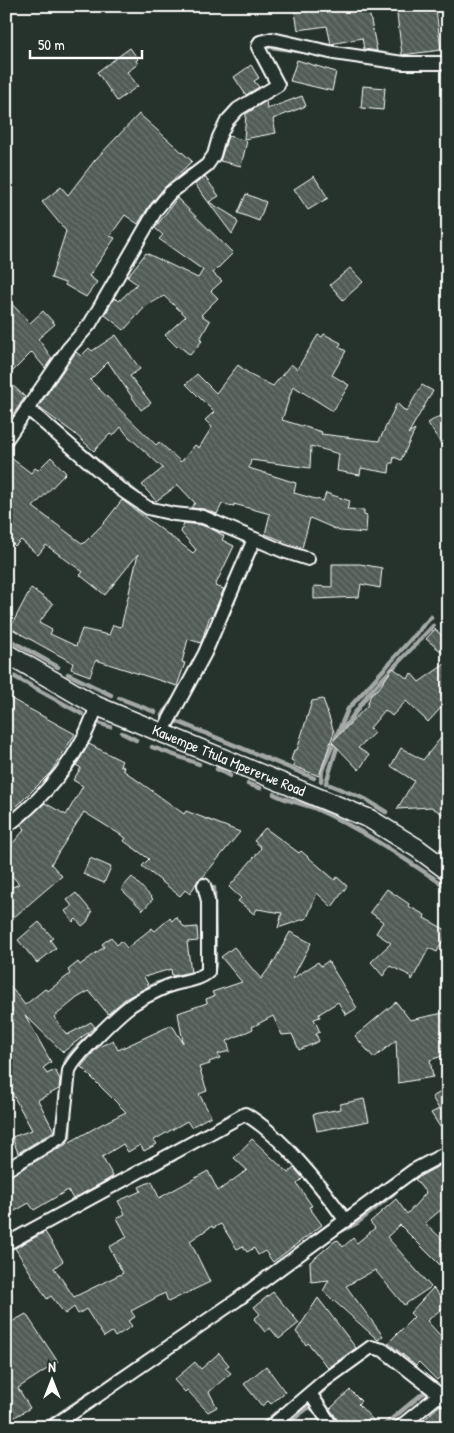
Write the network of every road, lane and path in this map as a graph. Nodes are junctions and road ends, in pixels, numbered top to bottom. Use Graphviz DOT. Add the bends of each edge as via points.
graph roads {
  1 [pos="448,63"];
  2 [pos="27,408"];
  3 [pos="6,440"];
  4 [pos="254,538"];
  5 [pos="308,559"];
  6 [pos="6,653"];
  7 [pos="97,706"];
  8 [pos="162,733"];
  9 [pos="6,827"];
  10 [pos="448,849"];
  11 [pos="442,867"];
  12 [pos="204,885"];
  13 [pos="448,1152"];
  14 [pos="6,1170"];
  15 [pos="346,1221"];
  16 [pos="6,1244"];
  17 [pos="310,1393"];
  18 [pos="443,1398"];
  19 [pos="52,1427"];
  20 [pos="270,1427"];
  21 [pos="332,1427"];
  22 [pos="400,1427"];
  1 -- 2 [label="street" via="403,63 334,54 272,39 260,42 258,48 278,85 238,109 227,121 207,165 160,204 90,324 68,349"];
  2 -- 3 [label="street"];
  2 -- 4 [label="street" via="134,500 148,508 203,517"];
  4 -- 5 [label="street"];
  4 -- 8 [label="street" via="205,654"];
  6 -- 7 [label="street, Kawempe Ttula Mpererwe Road"];
  7 -- 8 [label="street, Kawempe Ttula Mpererwe Road"];
  7 -- 9 [label="street" via="82,742 69,762"];
  8 -- 11 [label="street, Kawempe Ttula Mpererwe Road" via="370,819"];
  10 -- 11 [label="lane"];
  12 -- 14 [label="street" via="208,901 208,972 175,983 130,1006 81,1053 69,1072 62,1136"];
  13 -- 15 [label="street" via="414,1170"];
  15 -- 16 [label="street" via="327,1194 266,1128 245,1114"];
  15 -- 19 [label="street" via="238,1300"];
  17 -- 18 [label="street" via="371,1347 383,1350"];
  17 -- 20 [label="street"];
  17 -- 21 [label="street"];
  18 -- 22 [label="street"];
}
